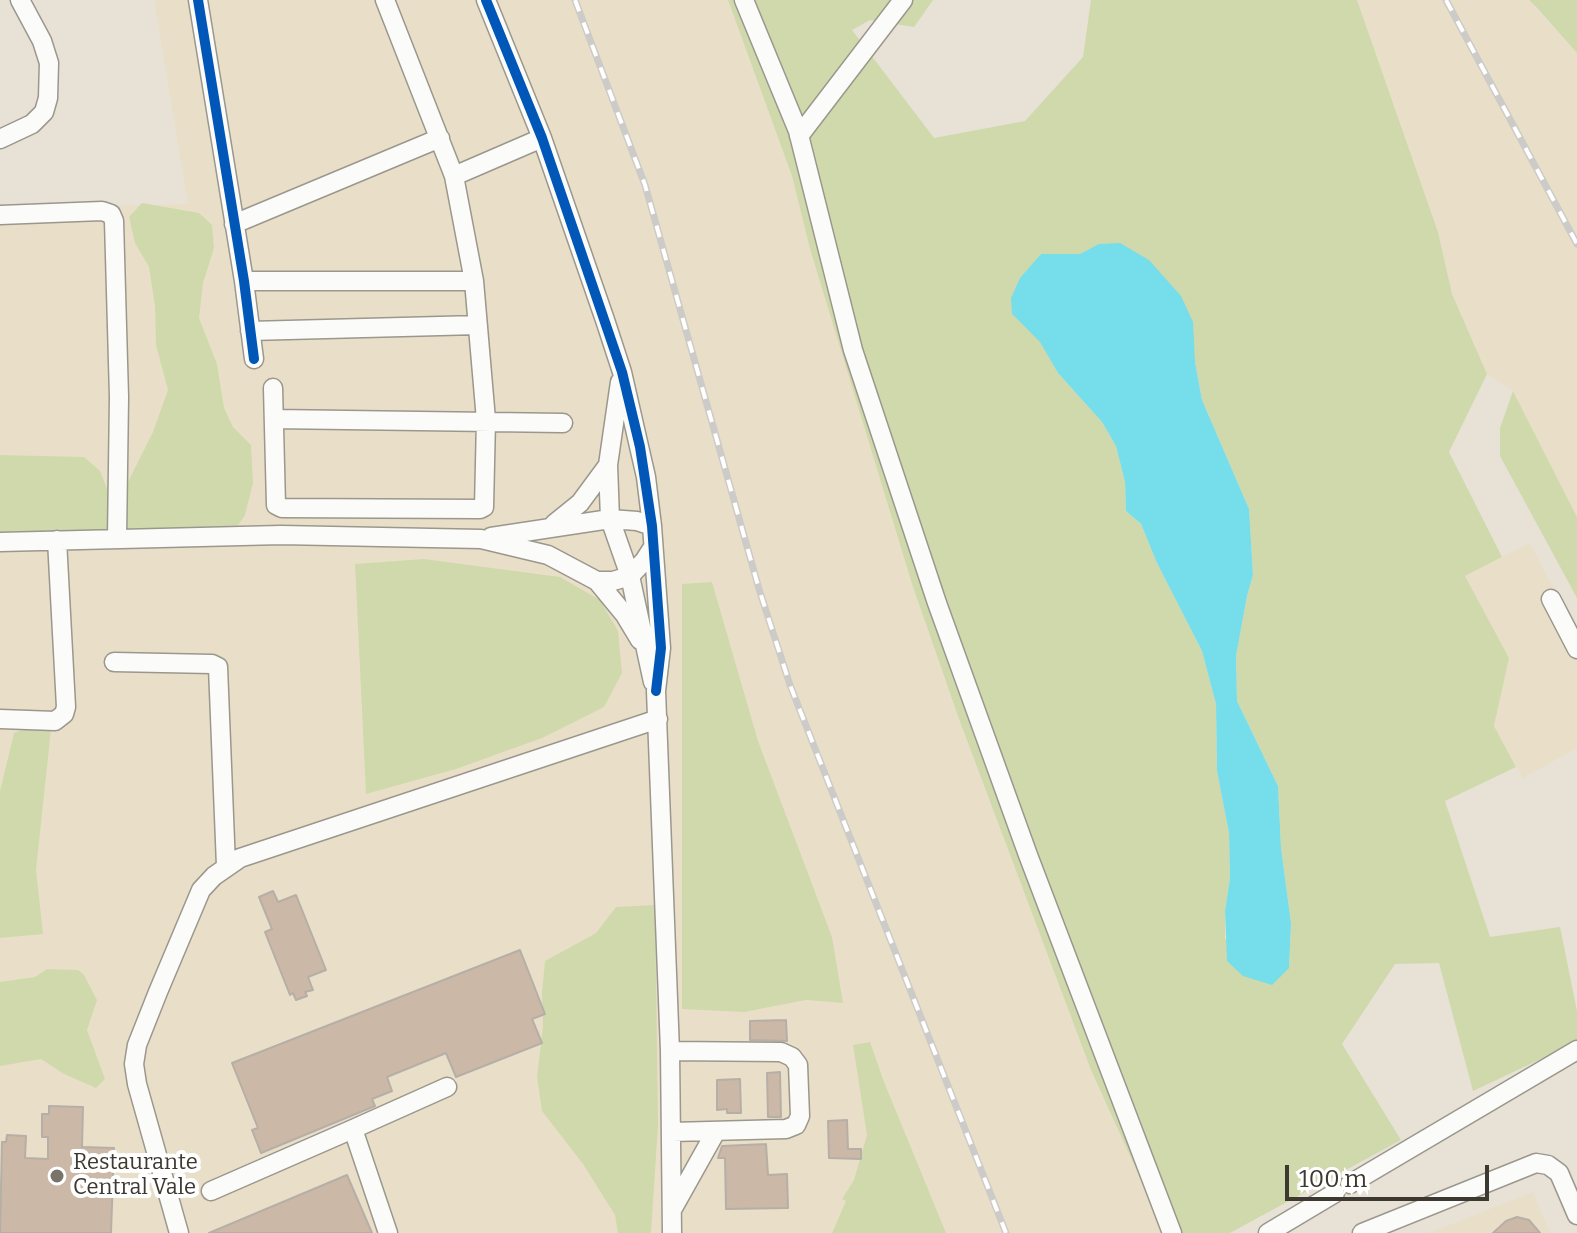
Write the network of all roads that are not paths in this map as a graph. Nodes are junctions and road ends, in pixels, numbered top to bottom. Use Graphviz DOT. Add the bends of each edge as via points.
graph roads {
  1 [pos="20,0"];
  2 [pos="198,0"];
  3 [pos="385,0"];
  4 [pos="486,0"];
  5 [pos="744,0"];
  6 [pos="903,0"];
  7 [pos="799,136"];
  8 [pos="440,138"];
  9 [pos="542,138"];
  10 [pos="0,139"];
  11 [pos="454,176"];
  12 [pos="0,215"];
  13 [pos="234,224"];
  14 [pos="244,281"];
  15 [pos="474,281"];
  16 [pos="478,325"];
  17 [pos="250,331"];
  18 [pos="254,359"];
  19 [pos="622,372"];
  20 [pos="273,388"];
  21 [pos="274,419"];
  22 [pos="486,420"];
  23 [pos="563,423"];
  24 [pos="608,465"];
  25 [pos="610,519"];
  26 [pos="652,526"];
  27 [pos="549,527"];
  28 [pos="117,538"];
  29 [pos="481,539"];
  30 [pos="57,540"];
  31 [pos="0,542"];
  32 [pos="653,547"];
  33 [pos="630,576"];
  34 [pos="597,581"];
  35 [pos="1551,599"];
  36 [pos="1577,649"];
  37 [pos="648,659"];
  38 [pos="114,662"];
  39 [pos="656,691"];
  40 [pos="0,719"];
  41 [pos="658,719"];
  42 [pos="226,866"];
  43 [pos="1577,1050"];
  44 [pos="670,1051"];
  45 [pos="447,1087"];
  46 [pos="353,1129"];
  47 [pos="672,1132"];
  48 [pos="715,1133"];
  49 [pos="211,1191"];
  50 [pos="672,1210"];
  51 [pos="1577,1215"];
  52 [pos="1367,1232"];
  53 [pos="179,1233"];
  54 [pos="388,1233"];
  55 [pos="672,1233"];
  56 [pos="1172,1233"];
  57 [pos="1268,1233"];
  1 -- 10 [label="street" via="49,63 48,98 32,124"];
  2 -- 13 [label="street"];
  3 -- 8 [label="street"];
  4 -- 9 [label="street"];
  5 -- 7 [label="street"];
  6 -- 7 [label="street"];
  7 -- 56 [label="street" via="879,436 1028,855"];
  8 -- 11 [label="street"];
  8 -- 13 [label="street"];
  9 -- 11 [label="street"];
  9 -- 19 [label="street"];
  11 -- 15 [label="street"];
  12 -- 28 [label="street" via="102,211 114,221"];
  13 -- 14 [label="street"];
  14 -- 15 [label="street"];
  14 -- 17 [label="street"];
  15 -- 16 [label="street"];
  16 -- 17 [label="street"];
  16 -- 22 [label="street"];
  17 -- 18 [label="street"];
  19 -- 24 [label="street"];
  19 -- 26 [label="street"];
  20 -- 21 [label="street"];
  21 -- 22 [label="street"];
  21 -- 22 [label="street" via="274,498 282,508 472,509 486,501"];
  22 -- 23 [label="street"];
  24 -- 25 [label="street"];
  24 -- 27 [label="street" via="580,503"];
  25 -- 26 [label="street"];
  25 -- 27 [label="street"];
  25 -- 33 [label="street"];
  26 -- 32 [label="street"];
  27 -- 29 [label="street"];
  28 -- 29 [label="street"];
  28 -- 30 [label="street"];
  29 -- 34 [label="street" via="548,555"];
  30 -- 31 [label="street"];
  30 -- 40 [label="street" via="64,714 55,721"];
  32 -- 33 [label="street"];
  32 -- 39 [label="street" via="661,648"];
  33 -- 34 [label="street"];
  33 -- 37 [label="street"];
  34 -- 37 [label="street" via="625,615"];
  35 -- 36 [label="street"];
  37 -- 39 [label="street"];
  38 -- 42 [label="street" via="218,667"];
  39 -- 41 [label="street"];
  41 -- 42 [label="street"];
  41 -- 44 [label="street"];
  42 -- 53 [label="street" via="201,890 135,1054 137,1084"];
  43 -- 57 [label="street"];
  44 -- 47 [label="street"];
  44 -- 48 [label="street" via="781,1052 798,1065 796,1125"];
  45 -- 46 [label="street"];
  46 -- 49 [label="street"];
  46 -- 54 [label="street"];
  47 -- 48 [label="street"];
  47 -- 50 [label="street"];
  48 -- 50 [label="street"];
  50 -- 55 [label="street"];
  51 -- 52 [label="street" via="1559,1173 1536,1163"];
}
